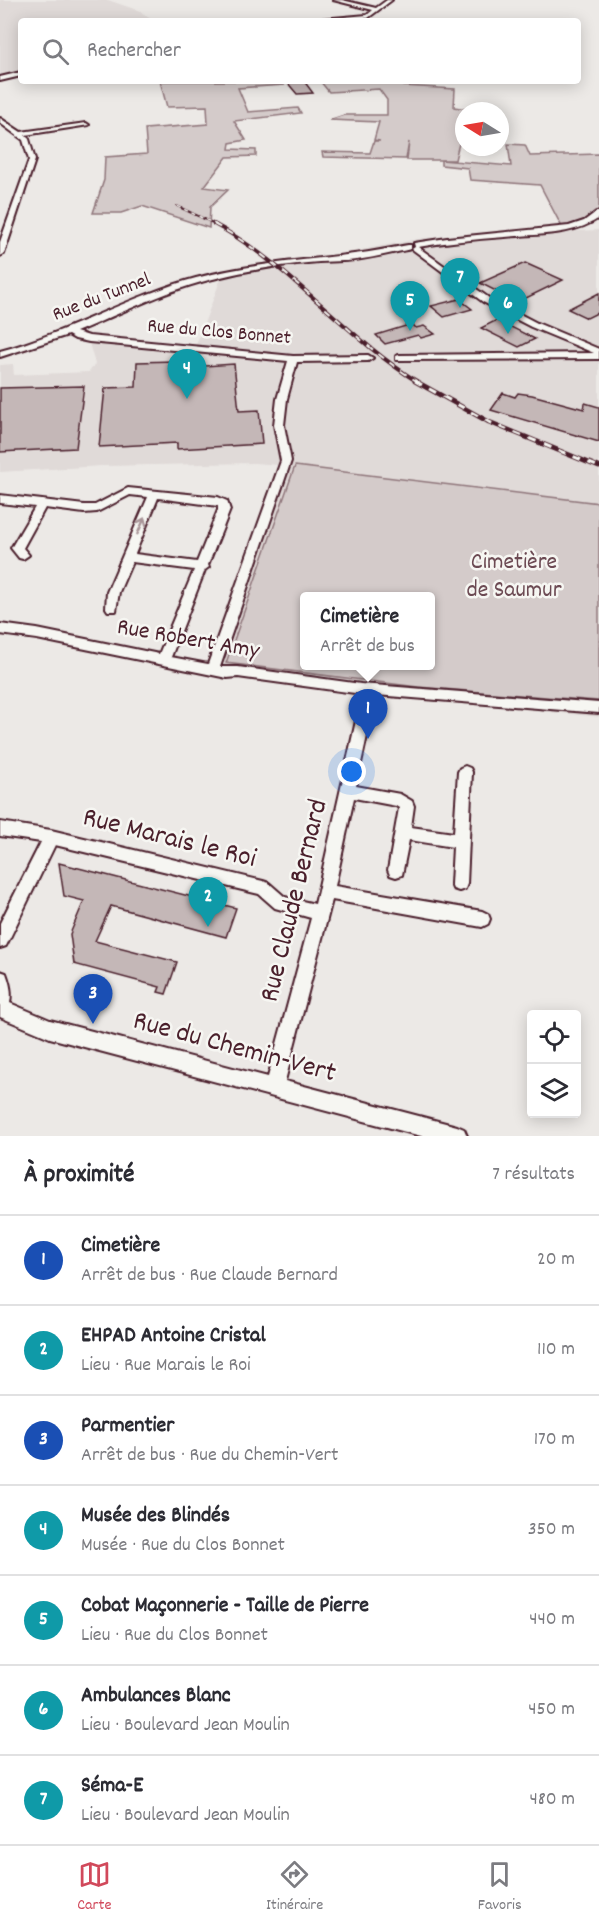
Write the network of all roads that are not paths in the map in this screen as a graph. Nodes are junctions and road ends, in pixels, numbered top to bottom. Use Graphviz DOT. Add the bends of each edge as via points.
graph roads {
  1 [pos="335,0"];
  2 [pos="390,0"];
  3 [pos="375,9"];
  4 [pos="342,18"];
  5 [pos="18,75"];
  6 [pos="0,79"];
  7 [pos="0,120"];
  8 [pos="86,125"];
  9 [pos="21,134"];
  10 [pos="599,214"];
  11 [pos="414,247"];
  12 [pos="0,254"];
  13 [pos="68,331"];
  14 [pos="0,354"];
  15 [pos="599,354"];
  16 [pos="368,358"];
  17 [pos="399,358"];
  18 [pos="293,359"];
  19 [pos="154,494"];
  20 [pos="0,499"];
  21 [pos="42,504"];
  22 [pos="22,555"];
  23 [pos="127,557"];
  24 [pos="203,567"];
  25 [pos="112,608"];
  26 [pos="0,629"];
  27 [pos="163,660"];
  28 [pos="212,670"];
  29 [pos="370,690"];
  30 [pos="599,708"];
  31 [pos="465,772"];
  32 [pos="348,791"];
  33 [pos="0,829"];
  34 [pos="402,832"];
  35 [pos="51,837"];
  36 [pos="461,842"];
  37 [pos="396,870"];
  38 [pos="459,884"];
  39 [pos="326,892"];
  40 [pos="321,913"];
  41 [pos="482,919"];
  42 [pos="0,940"];
  43 [pos="0,979"];
  44 [pos="0,1007"];
  45 [pos="274,1087"];
  46 [pos="413,1130"];
  47 [pos="457,1136"];
  1 -- 3 [label="street"];
  2 -- 3 [label="street"];
  3 -- 4 [label="street" via="368,16"];
  5 -- 6 [label="street"];
  7 -- 9 [label="street"];
  8 -- 9 [label="street"];
  9 -- 12 [label="street" via="28,141 33,160"];
  10 -- 11 [label="street, Rue du Tunnel" via="587,223 569,228"];
  11 -- 13 [label="street, Rue du Tunnel" via="178,286"];
  11 -- 15 [label="street" via="486,300"];
  13 -- 14 [label="street, Rue du Tunnel"];
  13 -- 18 [label="street, Rue du Clos Bonnet" via="89,339"];
  15 -- 17 [label="street"];
  16 -- 18 [label="street, Rue du Clos Bonnet"];
  18 -- 28 [label="street" via="279,425 286,462"];
  19 -- 21 [label="street" via="122,492 91,509"];
  23 -- 19 [label="street, one-way"];
  19 -- 24 [label="street" via="224,504"];
  20 -- 21 [label="street"];
  21 -- 22 [label="street" via="17,548"];
  23 -- 24 [label="street"];
  23 -- 25 [label="street" via="113,592"];
  24 -- 27 [label="street"];
  26 -- 27 [label="street, Rue Robert Amy"];
  27 -- 28 [label="street, Rue Robert Amy"];
  28 -- 29 [label="street, Rue Robert Amy"];
  29 -- 30 [label="street, Rue Robert Amy"];
  29 -- 32 [label="street, Rue Claude Bernard"];
  31 -- 36 [label="street"];
  32 -- 34 [label="street" via="400,800 406,806"];
  32 -- 39 [label="street, Rue Claude Bernard"];
  33 -- 35 [label="street, Rue Marais le Roi"];
  34 -- 36 [label="street"];
  34 -- 37 [label="street"];
  35 -- 40 [label="street, Rue Marais le Roi" via="263,888 280,903"];
  35 -- 42 [label="street"];
  36 -- 38 [label="street"];
  39 -- 40 [label="street, Rue Claude Bernard"];
  39 -- 41 [label="street"];
  40 -- 45 [label="street, Rue Claude Bernard"];
  43 -- 44 [label="street"];
  44 -- 45 [label="street, Rue du Chemin-Vert" via="50,1029"];
  45 -- 46 [label="street, Rue du Chemin-Vert"];
  46 -- 47 [label="street, Rue du Chemin-Vert"];
}
